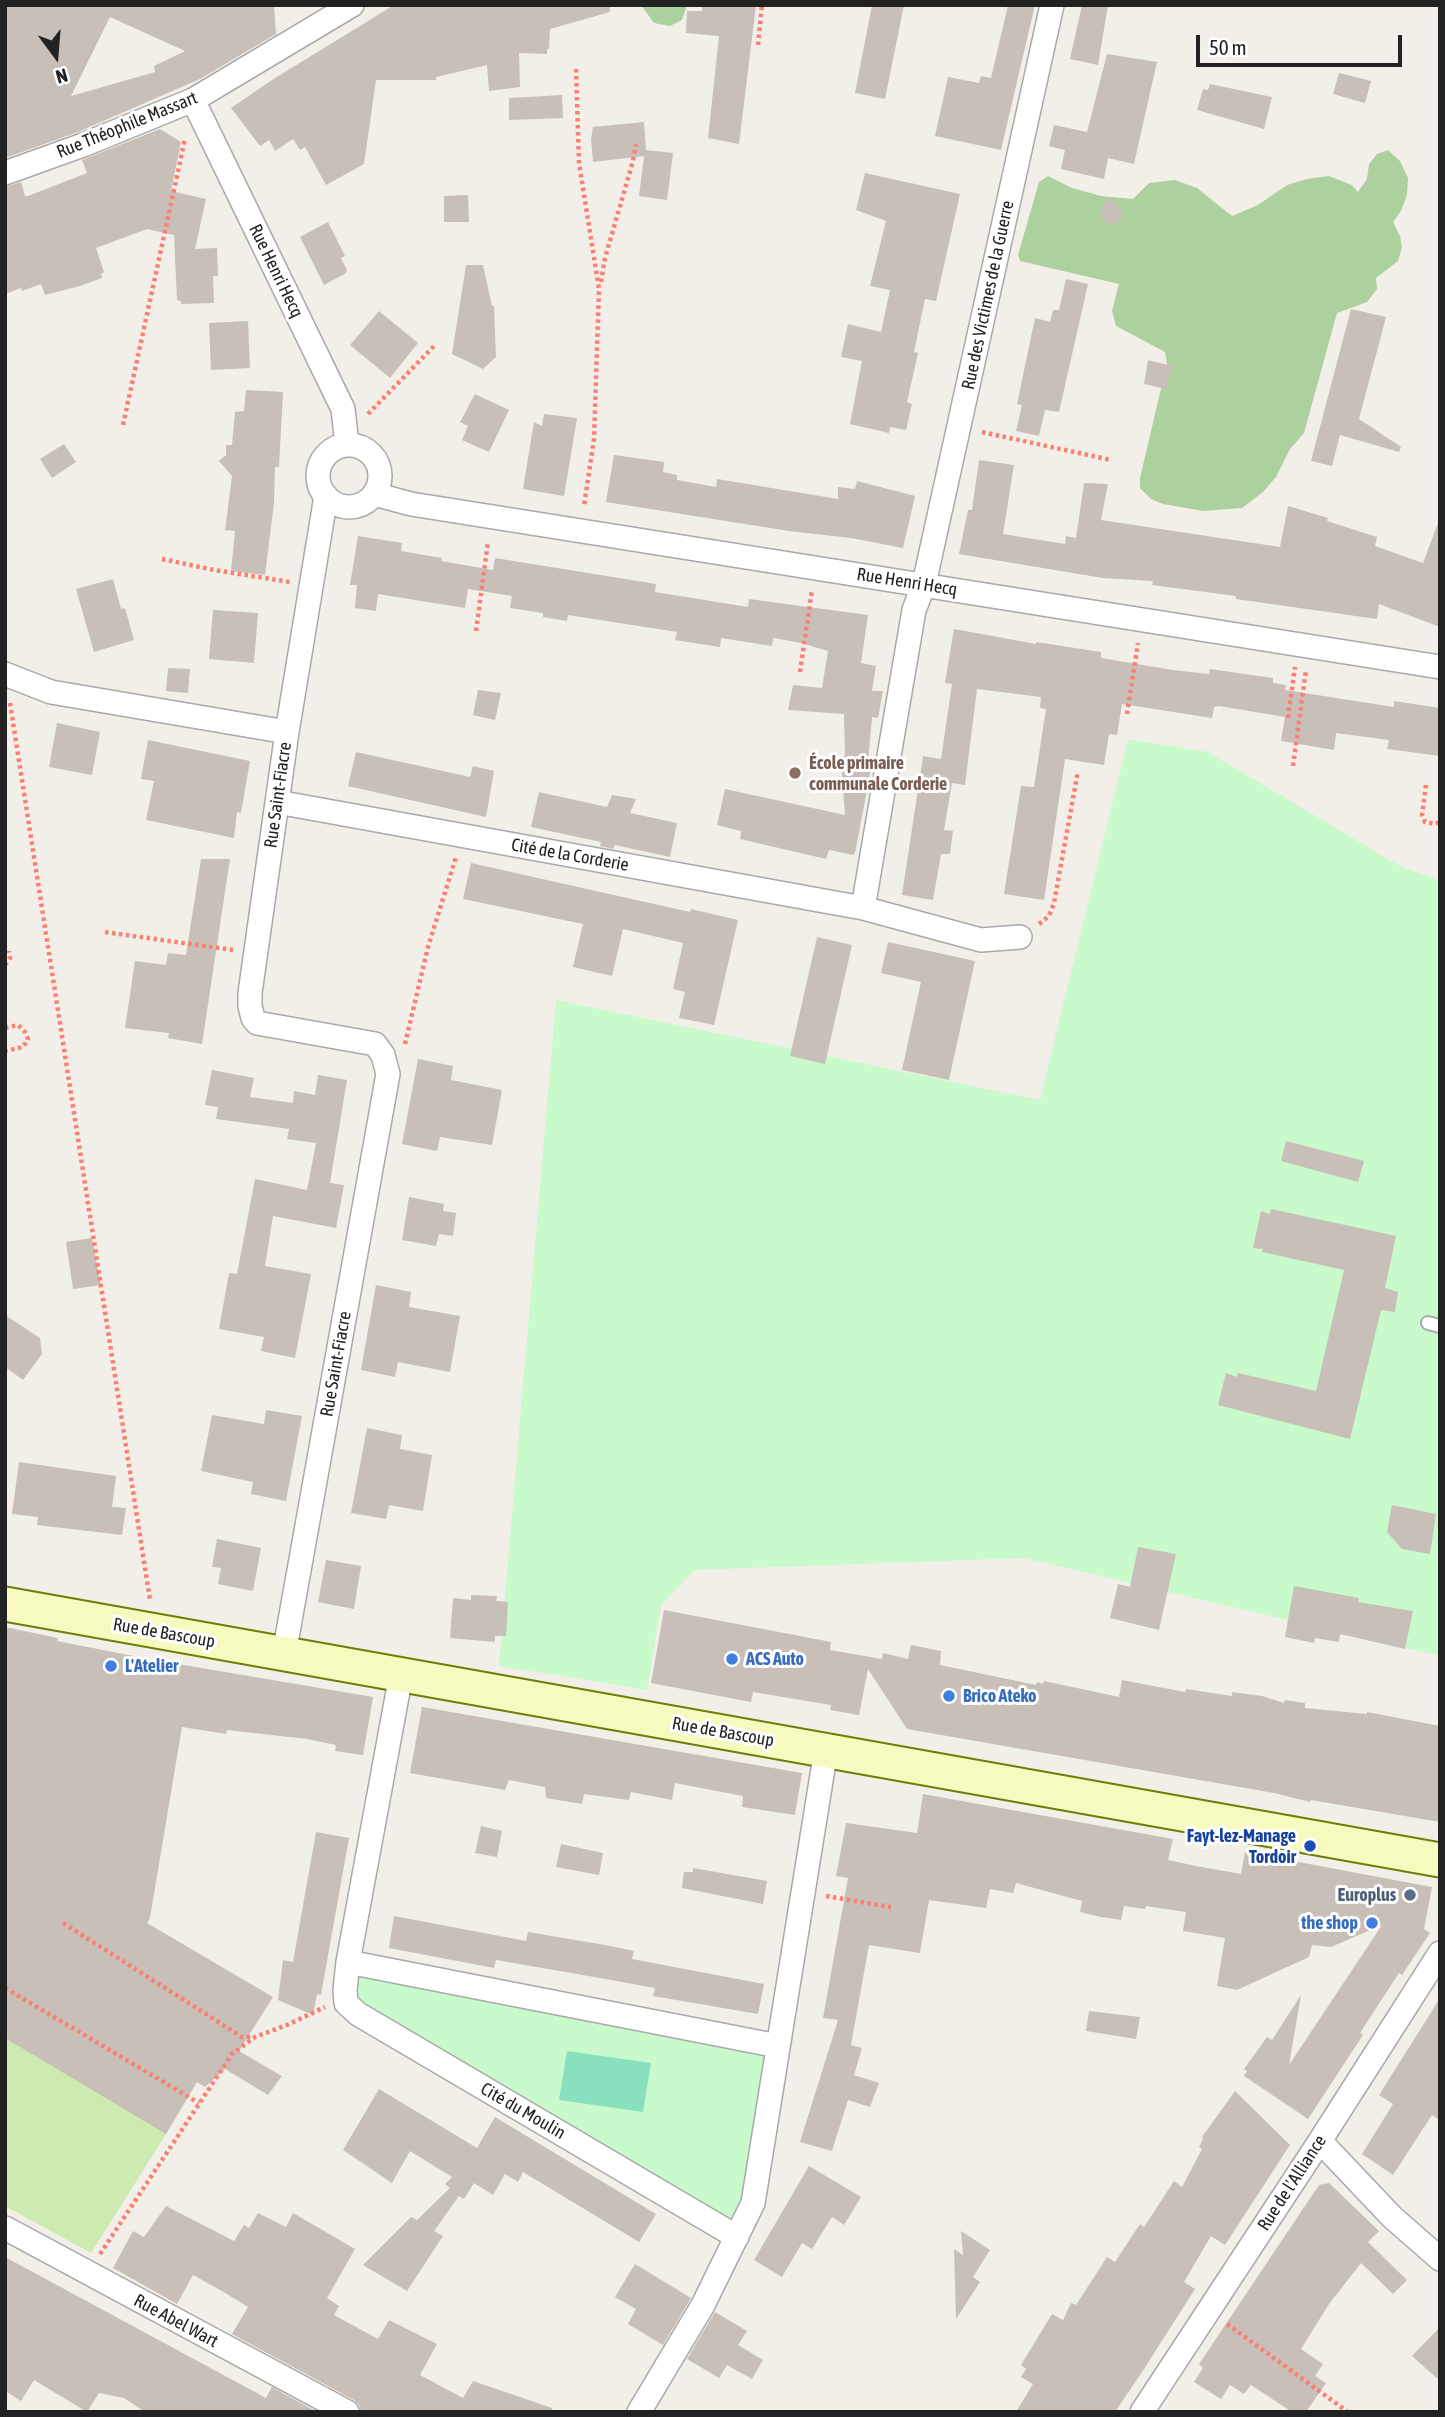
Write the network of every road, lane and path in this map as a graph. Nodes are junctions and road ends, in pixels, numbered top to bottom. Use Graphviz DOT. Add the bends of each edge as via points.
graph roads {
  1 [pos="352,5"];
  2 [pos="762,5"];
  3 [pos="1052,5"];
  4 [pos="758,45"];
  5 [pos="576,69"];
  6 [pos="193,100"];
  7 [pos="636,144"];
  8 [pos="5,173"];
  9 [pos="600,289"];
  10 [pos="436,344"];
  11 [pos="122,425"];
  12 [pos="959,426"];
  13 [pos="347,445"];
  14 [pos="1111,460"];
  15 [pos="374,494"];
  16 [pos="326,496"];
  17 [pos="492,516"];
  18 [pos="580,530"];
  19 [pos="162,559"];
  20 [pos="816,567"];
  21 [pos="924,584"];
  22 [pos="311,585"];
  23 [pos="1143,620"];
  24 [pos="476,631"];
  25 [pos="1304,645"];
  26 [pos="1440,667"];
  27 [pos="800,672"];
  28 [pos="6,674"];
  29 [pos="1127,715"];
  30 [pos="1288,718"];
  31 [pos="288,732"];
  32 [pos="1293,766"];
  33 [pos="1078,771"];
  34 [pos="1426,785"];
  35 [pos="277,802"];
  36 [pos="1440,822"];
  37 [pos="462,836"];
  38 [pos="863,908"];
  39 [pos="105,932"];
  40 [pos="1020,937"];
  41 [pos="9,951"];
  42 [pos="256,953"];
  43 [pos="5,965"];
  44 [pos="5,1028"];
  45 [pos="5,1051"];
  46 [pos="388,1074"];
  47 [pos="5,1604"];
  48 [pos="146,1630"];
  49 [pos="284,1654"];
  50 [pos="401,1675"];
  51 [pos="826,1750"];
  52 [pos="1440,1860"];
  53 [pos="803,1892"];
  54 [pos="891,1907"];
  55 [pos="63,1923"];
  56 [pos="1440,1953"];
  57 [pos="348,1962"];
  58 [pos="5,1988"];
  59 [pos="346,2003"];
  60 [pos="255,2037"];
  61 [pos="778,2046"];
  62 [pos="199,2103"];
  63 [pos="1320,2141"];
  64 [pos="5,2228"];
  65 [pos="737,2237"];
  66 [pos="1440,2259"];
  67 [pos="88,2274"];
  68 [pos="1207,2313"];
  69 [pos="347,2412"];
  70 [pos="639,2412"];
  71 [pos="1142,2412"];
  72 [pos="1348,2412"];
  1 -- 6 [label="street, Rue Théophile Massart"];
  2 -- 4 [label="path"];
  3 -- 12 [label="street, Rue des Victimes de la Guerre"];
  5 -- 9 [label="path" via="579,163"];
  6 -- 8 [label="street, Rue Théophile Massart"];
  6 -- 11 [label="path"];
  6 -- 13 [label="street, Rue Henri Hecq" via="343,409"];
  7 -- 9 [label="path"];
  9 -- 18 [label="path" via="594,439"];
  10 -- 13 [label="path" via="359,423"];
  12 -- 14 [label="path"];
  12 -- 21 [label="street, Rue des Victimes de la Guerre"];
  13 -- 15 [label="street" via="363,448 378,463 381,473"];
  13 -- 16 [label="street" via="337,447 321,462 318,477"];
  15 -- 16 [label="street" via="356,506 345,507"];
  15 -- 17 [label="street, Rue Henri Hecq"];
  16 -- 22 [label="street, Rue Saint-Fiacre"];
  17 -- 18 [label="street, Rue Henri Hecq"];
  17 -- 24 [label="path"];
  18 -- 20 [label="street, Rue Henri Hecq"];
  19 -- 22 [label="path"];
  20 -- 21 [label="street, Rue Henri Hecq"];
  20 -- 27 [label="path"];
  21 -- 23 [label="street, Rue Henri Hecq"];
  21 -- 38 [label="street" via="914,610"];
  22 -- 31 [label="street, Rue Saint-Fiacre"];
  23 -- 25 [label="street, Rue Henri Hecq"];
  23 -- 29 [label="path"];
  25 -- 26 [label="street, Rue Henri Hecq"];
  25 -- 30 [label="path"];
  25 -- 32 [label="path"];
  28 -- 31 [label="street, Rue Saint-Fiacre" via="51,692"];
  28 -- 48 [label="path" via="150,1598"];
  31 -- 35 [label="street, Rue Saint-Fiacre"];
  33 -- 40 [label="path" via="1054,903 1049,916"];
  34 -- 36 [label="path" via="1422,815 1425,821"];
  35 -- 37 [label="street, Cité de la Corderie"];
  35 -- 42 [label="street, Rue Saint-Fiacre"];
  37 -- 38 [label="street, Cité de la Corderie"];
  37 -- 46 [label="path" via="428,947 405,1045"];
  38 -- 40 [label="street, Cité de la Corderie" via="981,940"];
  39 -- 42 [label="path"];
  41 -- 43 [label="path"];
  42 -- 46 [label="street, Rue Saint-Fiacre" via="250,1006 257,1023 374,1044 383,1055"];
  44 -- 45 [label="path" via="18,1025 28,1039 23,1047"];
  46 -- 49 [label="street, Rue Saint-Fiacre"];
  47 -- 48 [label="main road, Rue de Bascoup"];
  48 -- 49 [label="main road, Rue de Bascoup"];
  49 -- 50 [label="main road, Rue de Bascoup"];
  50 -- 51 [label="main road, Rue de Bascoup"];
  50 -- 57 [label="street"];
  51 -- 52 [label="main road, Rue de Bascoup"];
  51 -- 53 [label="street"];
  53 -- 54 [label="path"];
  53 -- 61 [label="street"];
  55 -- 60 [label="path" via="242,2037"];
  56 -- 63 [label="street, Rue de l'Alliance"];
  57 -- 59 [label="street"];
  57 -- 61 [label="street"];
  58 -- 62 [label="path"];
  59 -- 60 [label="path" via="322,2008"];
  59 -- 65 [label="street, Cité du Moulin"];
  60 -- 62 [label="path" via="232,2054"];
  61 -- 65 [label="street" via="752,2203"];
  62 -- 67 [label="path"];
  63 -- 66 [label="street" via="1392,2217"];
  63 -- 68 [label="street, Rue de l'Alliance"];
  64 -- 67 [label="street, Rue Abel Wart"];
  65 -- 70 [label="street" via="703,2305"];
  67 -- 69 [label="street, Rue Abel Wart"];
  68 -- 71 [label="street, Rue de l'Alliance"];
  68 -- 72 [label="path"];
}
